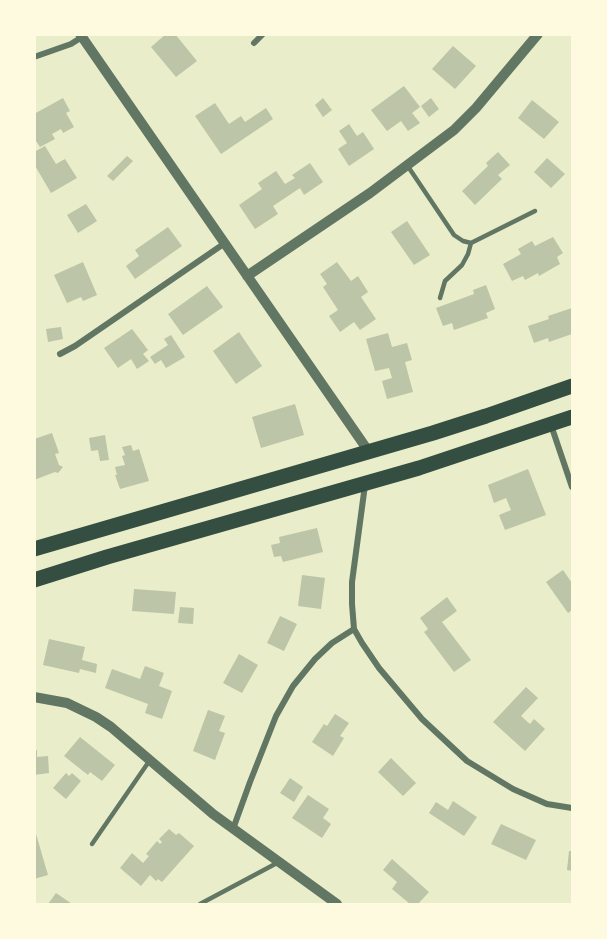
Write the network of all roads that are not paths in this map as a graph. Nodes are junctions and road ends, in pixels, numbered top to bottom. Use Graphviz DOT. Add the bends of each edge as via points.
graph roads {
  1 [pos="263,34"];
  2 [pos="538,34"];
  3 [pos="81,36"];
  4 [pos="254,43"];
  5 [pos="34,57"];
  6 [pos="407,165"];
  7 [pos="535,211"];
  8 [pos="225,243"];
  9 [pos="471,243"];
  10 [pos="247,276"];
  11 [pos="440,298"];
  12 [pos="60,354"];
  13 [pos="573,386"];
  14 [pos="573,417"];
  15 [pos="551,425"];
  16 [pos="369,452"];
  17 [pos="365,484"];
  18 [pos="573,487"];
  19 [pos="34,549"];
  20 [pos="34,580"];
  21 [pos="354,629"];
  22 [pos="34,697"];
  23 [pos="150,760"];
  24 [pos="573,808"];
  25 [pos="233,829"];
  26 [pos="92,844"];
  27 [pos="280,862"];
  28 [pos="200,904"];
  29 [pos="337,904"];
  1 -- 4 [label="street"];
  2 -- 6 [label="street" via="454,130"];
  3 -- 5 [label="street" via="71,44"];
  3 -- 8 [label="street"];
  6 -- 9 [label="lane" via="454,235"];
  6 -- 10 [label="street"];
  7 -- 9 [label="lane"];
  8 -- 10 [label="street"];
  8 -- 12 [label="street"];
  9 -- 11 [label="lane" via="462,265 445,281"];
  10 -- 16 [label="street"];
  13 -- 16 [label="highway"];
  14 -- 15 [label="highway"];
  15 -- 17 [label="highway"];
  15 -- 18 [label="street"];
  16 -- 19 [label="highway"];
  17 -- 20 [label="highway"];
  17 -- 21 [label="street" via="352,582"];
  21 -- 24 [label="street" via="379,668 422,719 467,761 513,789 547,804"];
  21 -- 25 [label="street" via="332,643 293,686 276,716"];
  22 -- 23 [label="street" via="67,703 88,713"];
  23 -- 25 [label="street"];
  23 -- 26 [label="lane"];
  25 -- 27 [label="street"];
  27 -- 28 [label="lane"];
  27 -- 29 [label="street"];
}
